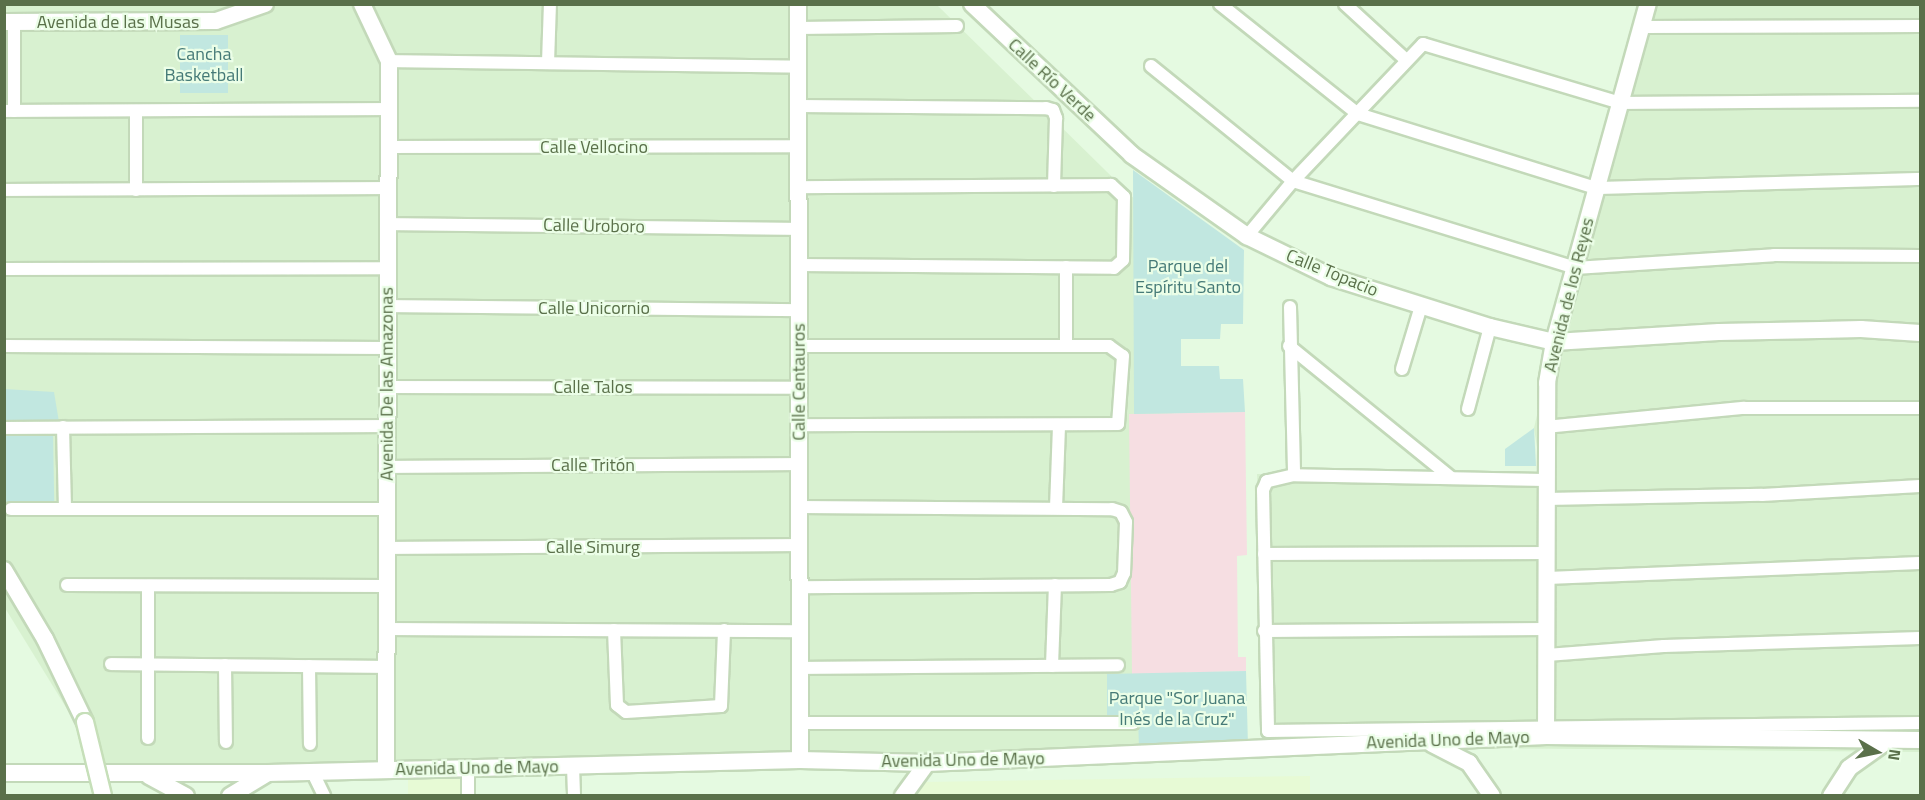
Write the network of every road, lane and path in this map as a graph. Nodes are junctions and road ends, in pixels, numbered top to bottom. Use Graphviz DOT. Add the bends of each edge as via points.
graph roads {
  1 [pos="265,4"];
  2 [pos="362,4"];
  3 [pos="550,4"];
  4 [pos="798,4"];
  5 [pos="972,4"];
  6 [pos="1220,4"];
  7 [pos="1345,4"];
  8 [pos="1648,4"];
  9 [pos="9,22"];
  10 [pos="957,26"];
  11 [pos="1920,26"];
  12 [pos="1642,27"];
  13 [pos="798,28"];
  14 [pos="1406,58"];
  15 [pos="389,61"];
  16 [pos="548,63"];
  17 [pos="1150,66"];
  18 [pos="799,67"];
  19 [pos="1920,101"];
  20 [pos="1621,103"];
  21 [pos="799,106"];
  22 [pos="389,109"];
  23 [pos="9,111"];
  24 [pos="136,111"];
  25 [pos="1358,114"];
  26 [pos="389,147"];
  27 [pos="799,147"];
  28 [pos="1132,155"];
  29 [pos="1920,179"];
  30 [pos="1293,181"];
  31 [pos="1054,186"];
  32 [pos="799,187"];
  33 [pos="388,188"];
  34 [pos="1596,188"];
  35 [pos="4,190"];
  36 [pos="136,190"];
  37 [pos="388,224"];
  38 [pos="799,229"];
  39 [pos="1247,236"];
  40 [pos="1920,255"];
  41 [pos="799,265"];
  42 [pos="1066,267"];
  43 [pos="1575,267"];
  44 [pos="388,268"];
  45 [pos="4,269"];
  46 [pos="388,306"];
  47 [pos="1421,306"];
  48 [pos="1290,307"];
  49 [pos="799,310"];
  50 [pos="1490,327"];
  51 [pos="1920,333"];
  52 [pos="1554,342"];
  53 [pos="4,346"];
  54 [pos="799,346"];
  55 [pos="1066,346"];
  56 [pos="1289,346"];
  57 [pos="387,348"];
  58 [pos="1402,369"];
  59 [pos="387,387"];
  60 [pos="799,388"];
  61 [pos="1920,408"];
  62 [pos="1468,409"];
  63 [pos="799,425"];
  64 [pos="387,426"];
  65 [pos="1059,426"];
  66 [pos="63,427"];
  67 [pos="1545,427"];
  68 [pos="4,428"];
  69 [pos="799,464"];
  70 [pos="387,467"];
  71 [pos="1294,475"];
  72 [pos="1450,477"];
  73 [pos="1545,480"];
  74 [pos="1920,486"];
  75 [pos="1546,499"];
  76 [pos="799,507"];
  77 [pos="65,508"];
  78 [pos="1056,508"];
  79 [pos="11,509"];
  80 [pos="387,509"];
  81 [pos="799,545"];
  82 [pos="387,548"];
  83 [pos="1546,553"];
  84 [pos="1264,554"];
  85 [pos="1920,563"];
  86 [pos="4,570"];
  87 [pos="1547,578"];
  88 [pos="67,585"];
  89 [pos="1054,585"];
  90 [pos="148,586"];
  91 [pos="387,586"];
  92 [pos="800,587"];
  93 [pos="386,628"];
  94 [pos="1547,629"];
  95 [pos="614,630"];
  96 [pos="724,630"];
  97 [pos="800,631"];
  98 [pos="1264,631"];
  99 [pos="1920,638"];
  100 [pos="1547,655"];
  101 [pos="111,663"];
  102 [pos="148,664"];
  103 [pos="225,665"];
  104 [pos="1118,665"];
  105 [pos="309,666"];
  106 [pos="1052,666"];
  107 [pos="386,667"];
  108 [pos="800,668"];
  109 [pos="800,723"];
  110 [pos="1133,723"];
  111 [pos="1920,723"];
  112 [pos="1546,732"];
  113 [pos="148,738"];
  114 [pos="1289,740"];
  115 [pos="1887,740"];
  116 [pos="1920,740"];
  117 [pos="1416,741"];
  118 [pos="226,742"];
  119 [pos="310,744"];
  120 [pos="800,760"];
  121 [pos="927,763"];
  122 [pos="573,766"];
  123 [pos="468,768"];
  124 [pos="386,770"];
  125 [pos="312,771"];
  126 [pos="4,773"];
  127 [pos="143,773"];
  128 [pos="268,773"];
  129 [pos="103,795"];
  130 [pos="186,795"];
  131 [pos="230,795"];
  132 [pos="324,795"];
  133 [pos="468,795"];
  134 [pos="574,795"];
  135 [pos="903,795"];
  136 [pos="1491,795"];
  137 [pos="1831,795"];
  1 -- 9 [label="street, Avenida de las Musas" via="216,21"];
  2 -- 15 [label="street, Avenida De las Amazonas"];
  3 -- 16 [label="street"];
  4 -- 13 [label="street, Calle Centauros"];
  5 -- 28 [label="street, Calle Río Verde"];
  6 -- 25 [label="street"];
  7 -- 14 [label="street"];
  8 -- 12 [label="street, Avenida de los Reyes"];
  9 -- 23 [label="street"];
  10 -- 13 [label="street"];
  11 -- 12 [label="street"];
  12 -- 20 [label="street, Avenida de los Reyes"];
  13 -- 18 [label="street, Calle Centauros"];
  14 -- 20 [label="street" via="1423,44"];
  14 -- 25 [label="street"];
  15 -- 16 [label="street"];
  15 -- 22 [label="street, Avenida De las Amazonas"];
  16 -- 18 [label="street"];
  17 -- 30 [label="street"];
  18 -- 21 [label="street, Calle Centauros"];
  19 -- 20 [label="street"];
  20 -- 34 [label="street, Avenida de los Reyes"];
  21 -- 27 [label="street, Calle Centauros"];
  21 -- 31 [label="street" via="1053,110"];
  22 -- 24 [label="street"];
  22 -- 26 [label="street, Avenida De las Amazonas"];
  23 -- 24 [label="street"];
  24 -- 36 [label="street"];
  25 -- 30 [label="street"];
  25 -- 34 [label="street"];
  26 -- 27 [label="street, Calle Vellocino"];
  26 -- 33 [label="street, Avenida De las Amazonas"];
  27 -- 32 [label="street, Calle Centauros"];
  28 -- 39 [label="street, Calle Topacio"];
  29 -- 34 [label="street"];
  30 -- 39 [label="street"];
  30 -- 43 [label="street"];
  31 -- 32 [label="street"];
  31 -- 42 [label="street" via="1111,185 1124,197 1121,266"];
  32 -- 38 [label="street, Calle Centauros"];
  33 -- 36 [label="street"];
  33 -- 37 [label="street, Avenida De las Amazonas"];
  34 -- 43 [label="street, Avenida de los Reyes"];
  35 -- 36 [label="street"];
  37 -- 38 [label="street, Calle Uroboro"];
  37 -- 44 [label="street, Avenida De las Amazonas"];
  38 -- 41 [label="street, Calle Centauros"];
  39 -- 47 [label="street, Calle Topacio" via="1331,277"];
  40 -- 43 [label="street" via="1774,255"];
  41 -- 42 [label="street"];
  41 -- 49 [label="street, Calle Centauros"];
  42 -- 55 [label="street"];
  43 -- 52 [label="street, Avenida de los Reyes"];
  44 -- 45 [label="street"];
  44 -- 46 [label="street, Avenida De las Amazonas"];
  46 -- 49 [label="street, Calle Unicornio"];
  46 -- 57 [label="street, Avenida De las Amazonas"];
  47 -- 50 [label="street, Calle Topacio"];
  47 -- 58 [label="street"];
  48 -- 56 [label="street"];
  49 -- 54 [label="street, Calle Centauros"];
  50 -- 52 [label="street, Calle Topacio"];
  50 -- 62 [label="street"];
  51 -- 52 [label="street, Calle Topacio" via="1861,329 1731,332"];
  52 -- 67 [label="street, Avenida de los Reyes"];
  53 -- 57 [label="street"];
  54 -- 55 [label="street"];
  54 -- 60 [label="street, Calle Centauros"];
  55 -- 65 [label="street" via="1109,346 1119,350 1122,356 1118,424"];
  56 -- 71 [label="street"];
  56 -- 72 [label="street"];
  57 -- 59 [label="street, Avenida De las Amazonas"];
  59 -- 60 [label="street, Calle Talos"];
  59 -- 64 [label="street, Avenida De las Amazonas"];
  60 -- 63 [label="street, Calle Centauros"];
  61 -- 67 [label="street" via="1743,408"];
  63 -- 65 [label="street"];
  63 -- 69 [label="street, Calle Centauros"];
  64 -- 66 [label="street"];
  64 -- 70 [label="street, Avenida De las Amazonas"];
  65 -- 78 [label="street"];
  66 -- 68 [label="street"];
  66 -- 77 [label="street"];
  67 -- 73 [label="street, Avenida de los Reyes"];
  69 -- 70 [label="street, Calle Tritón"];
  69 -- 76 [label="street, Calle Centauros"];
  70 -- 80 [label="street, Avenida De las Amazonas"];
  71 -- 72 [label="street"];
  71 -- 84 [label="street" via="1267,481 1263,490"];
  72 -- 73 [label="street"];
  73 -- 75 [label="street, Avenida de los Reyes"];
  74 -- 75 [label="street" via="1762,495"];
  75 -- 83 [label="street, Avenida de los Reyes"];
  76 -- 78 [label="street"];
  76 -- 81 [label="street, Calle Centauros"];
  77 -- 79 [label="street"];
  77 -- 80 [label="street"];
  78 -- 89 [label="street" via="1121,512 1126,522 1125,573 1120,582"];
  80 -- 82 [label="street, Avenida De las Amazonas"];
  81 -- 82 [label="street, Calle Simurg"];
  81 -- 92 [label="street, Calle Centauros"];
  82 -- 91 [label="street, Avenida De las Amazonas"];
  83 -- 84 [label="street"];
  83 -- 87 [label="street, Avenida de los Reyes"];
  84 -- 98 [label="street"];
  85 -- 87 [label="street"];
  86 -- 129 [label="street, bridge" via="45,639 84,722"];
  87 -- 94 [label="street, Avenida de los Reyes"];
  88 -- 90 [label="street"];
  89 -- 92 [label="street"];
  89 -- 106 [label="street"];
  90 -- 91 [label="street"];
  90 -- 102 [label="street"];
  91 -- 93 [label="street, Avenida De las Amazonas"];
  92 -- 97 [label="street, Calle Centauros"];
  93 -- 95 [label="street"];
  93 -- 107 [label="street, Avenida De las Amazonas"];
  94 -- 98 [label="street"];
  94 -- 100 [label="street, Avenida de los Reyes"];
  95 -- 96 [label="street"];
  95 -- 96 [label="street" via="617,705 626,712 721,706"];
  96 -- 97 [label="street"];
  97 -- 108 [label="street, Calle Centauros"];
  98 -- 114 [label="street" via="1268,731"];
  99 -- 100 [label="street" via="1664,646"];
  100 -- 112 [label="street, Avenida de los Reyes"];
  101 -- 102 [label="street"];
  102 -- 103 [label="street"];
  102 -- 113 [label="street"];
  103 -- 105 [label="street"];
  103 -- 118 [label="street"];
  104 -- 106 [label="street"];
  105 -- 107 [label="street"];
  105 -- 119 [label="street"];
  106 -- 108 [label="street"];
  107 -- 124 [label="street, Avenida De las Amazonas"];
  108 -- 109 [label="street, Calle Centauros"];
  109 -- 110 [label="street"];
  109 -- 120 [label="street, Calle Centauros"];
  111 -- 112 [label="street"];
  112 -- 114 [label="street"];
  112 -- 115 [label="street, Avenida Uno de Mayo"];
  112 -- 117 [label="street, Avenida Uno de Mayo"];
  114 -- 117 [label="street, Avenida Uno de Mayo"];
  114 -- 121 [label="street, Avenida Uno de Mayo" via="1161,756"];
  115 -- 116 [label="street, Avenida Uno de Mayo"];
  115 -- 137 [label="street" via="1849,768"];
  117 -- 136 [label="street" via="1460,756 1477,771"];
  120 -- 121 [label="street, Avenida Uno de Mayo"];
  120 -- 122 [label="street, Avenida Uno de Mayo"];
  121 -- 135 [label="street"];
  122 -- 123 [label="street, Avenida Uno de Mayo"];
  122 -- 134 [label="street"];
  123 -- 124 [label="street, Avenida Uno de Mayo"];
  123 -- 133 [label="street"];
  124 -- 125 [label="street, Avenida Uno de Mayo"];
  125 -- 128 [label="street, Avenida Uno de Mayo"];
  125 -- 132 [label="street"];
  126 -- 127 [label="street, Avenida Uno de Mayo"];
  127 -- 128 [label="street, Avenida Uno de Mayo"];
  127 -- 130 [label="street"];
  128 -- 131 [label="street"];
}
